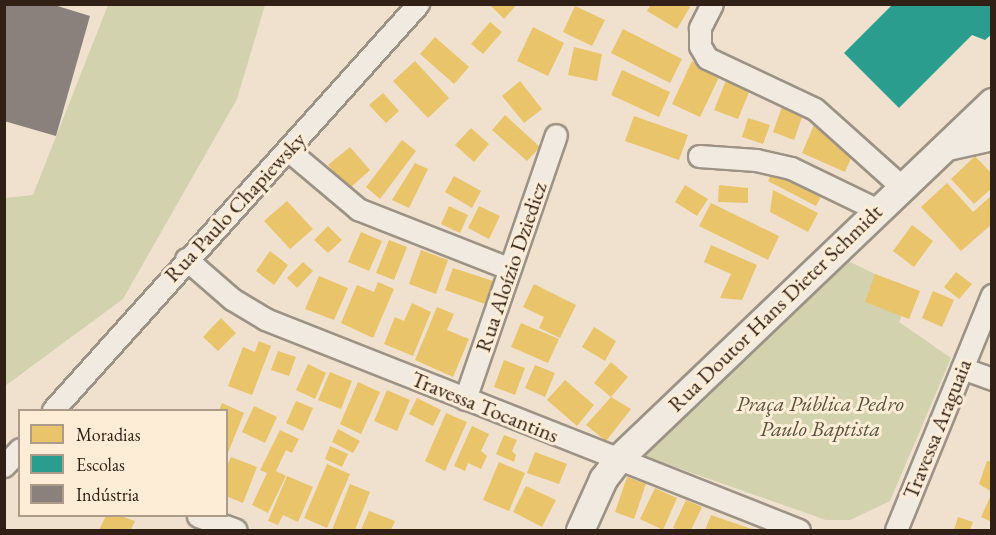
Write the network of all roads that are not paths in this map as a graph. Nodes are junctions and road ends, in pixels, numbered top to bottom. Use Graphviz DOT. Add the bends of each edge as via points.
graph roads {
  1 [pos="418,4"];
  2 [pos="712,4"];
  3 [pos="992,102"];
  4 [pos="556,135"];
  5 [pos="992,136"];
  6 [pos="944,148"];
  7 [pos="288,150"];
  8 [pos="699,156"];
  9 [pos="903,186"];
  10 [pos="878,210"];
  11 [pos="186,259"];
  12 [pos="510,269"];
  13 [pos="992,295"];
  14 [pos="962,368"];
  15 [pos="992,380"];
  16 [pos="465,399"];
  17 [pos="55,409"];
  18 [pos="18,451"];
  19 [pos="618,459"];
  20 [pos="4,466"];
  21 [pos="201,517"];
  22 [pos="236,531"];
  23 [pos="580,531"];
  24 [pos="799,531"];
  25 [pos="896,531"];
  1 -- 7 [label="street, Rua Paulo Chapiewsky"];
  2 -- 9 [label="street" via="700,28 700,46 707,58 815,109"];
  3 -- 6 [label="street, Rua Doutor Hans Dieter Schmidt"];
  4 -- 12 [label="street, Rua Aloízio Dziedicz"];
  5 -- 6 [label="street"];
  6 -- 9 [label="street, Rua Doutor Hans Dieter Schmidt"];
  7 -- 11 [label="street, Rua Paulo Chapiewsky"];
  7 -- 12 [label="street" via="358,209"];
  8 -- 10 [label="street" via="756,160 791,168"];
  9 -- 10 [label="street, Rua Doutor Hans Dieter Schmidt"];
  10 -- 19 [label="street, Rua Doutor Hans Dieter Schmidt"];
  11 -- 16 [label="street, Travessa Tocantins" via="232,299 265,319"];
  11 -- 17 [label="street, Rua Paulo Chapiewsky"];
  12 -- 16 [label="street, Rua Aloízio Dziedicz"];
  13 -- 14 [label="street, Travessa Araguaia"];
  14 -- 15 [label="street"];
  14 -- 25 [label="street, Travessa Araguaia"];
  16 -- 19 [label="street, Travessa Tocantins"];
  18 -- 20 [label="street"];
  19 -- 23 [label="street, Rua Doutor Hans Dieter Schmidt" via="603,479"];
  19 -- 24 [label="street, Travessa Tocantins"];
  21 -- 22 [label="street"];
}
